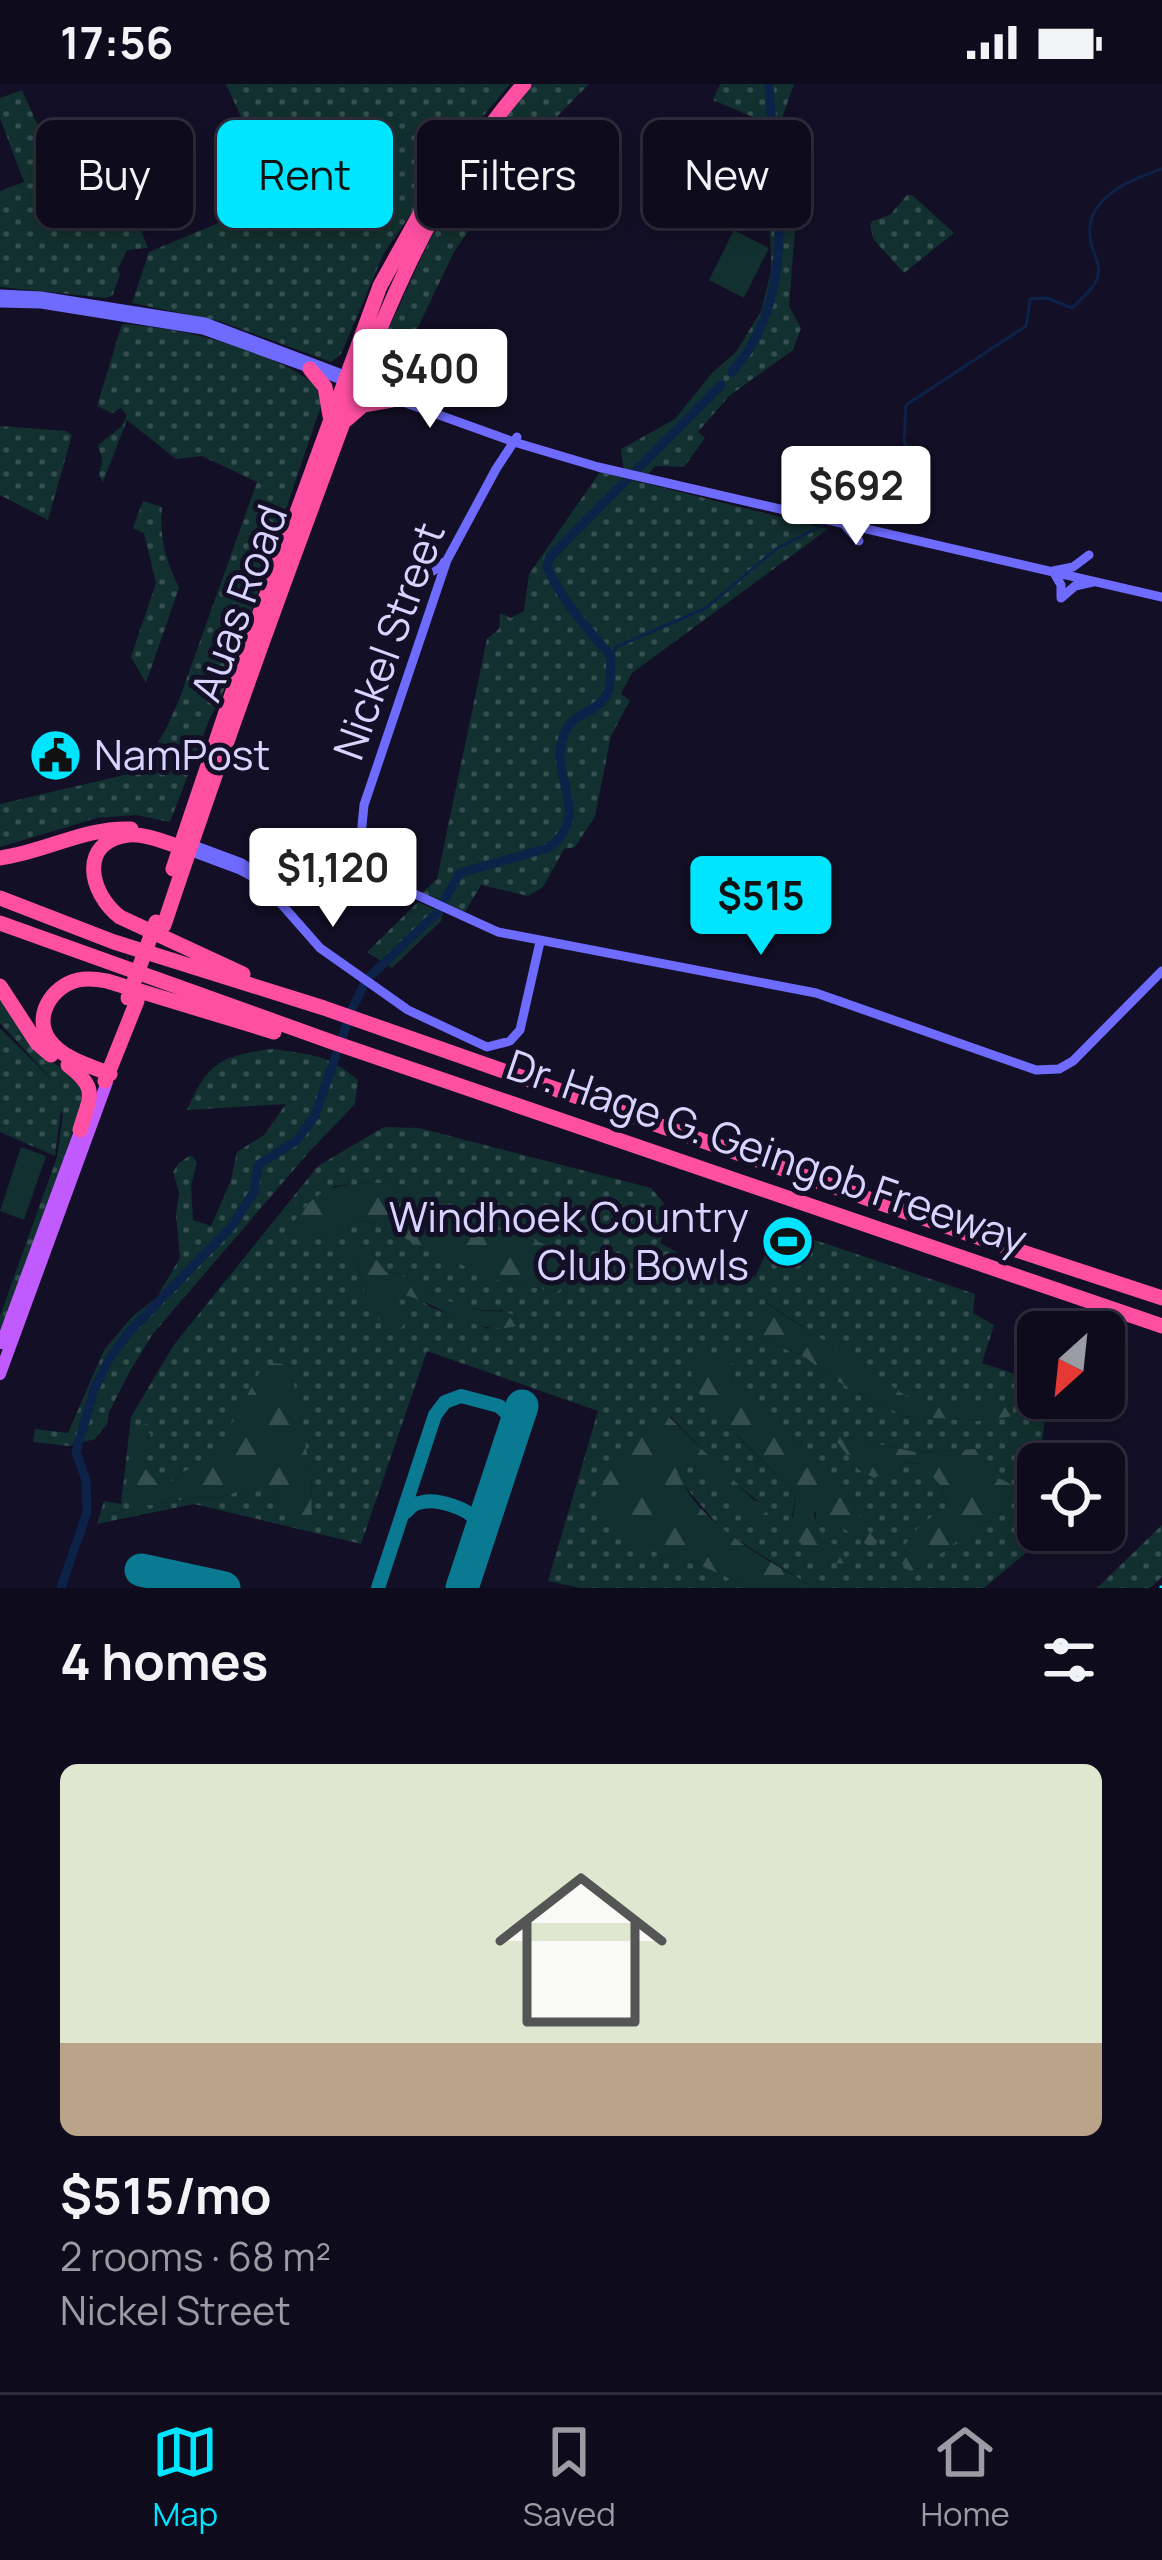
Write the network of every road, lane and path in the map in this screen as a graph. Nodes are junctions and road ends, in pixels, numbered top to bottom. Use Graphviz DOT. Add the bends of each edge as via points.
graph roads {
  1 [pos="513,84"];
  2 [pos="524,84"];
  3 [pos="0,298"];
  4 [pos="374,341"];
  5 [pos="352,358"];
  6 [pos="328,368"];
  7 [pos="310,369"];
  8 [pos="351,381"];
  9 [pos="394,397"];
  10 [pos="337,420"];
  11 [pos="490,434"];
  12 [pos="516,440"];
  13 [pos="533,448"];
  14 [pos="501,461"];
  15 [pos="609,468"];
  16 [pos="843,522"];
  17 [pos="880,531"];
  18 [pos="447,560"];
  19 [pos="1053,571"];
  20 [pos="417,573"];
  21 [pos="1100,582"];
  22 [pos="1162,597"];
  23 [pos="136,835"];
  24 [pos="185,846"];
  25 [pos="0,858"];
  26 [pos="170,878"];
  27 [pos="0,898"];
  28 [pos="0,922"];
  29 [pos="160,923"];
  30 [pos="514,938"];
  31 [pos="540,942"];
  32 [pos="565,947"];
  33 [pos="532,970"];
  34 [pos="1162,971"];
  35 [pos="0,986"];
  36 [pos="289,997"];
  37 [pos="68,1065"];
  38 [pos="416,1070"];
  39 [pos="104,1076"];
  40 [pos="80,1130"];
  41 [pos="1162,1298"];
  42 [pos="1162,1326"];
  43 [pos="0,1350"];
  44 [pos="0,1375"];
  1 -- 5 [label="highway, Auas Road" via="402,244"];
  2 -- 4 [label="highway, Auas Road" via="449,188"];
  3 -- 6 [label="street" via="41,296 205,322"];
  3 -- 7 [label="street" via="185,326"];
  4 -- 8 [label="highway, Auas Road"];
  4 -- 9 [label="highway" via="375,368"];
  5 -- 6 [label="highway"];
  5 -- 8 [label="highway, Auas Road"];
  6 -- 8 [label="street"];
  7 -- 8 [label="street"];
  7 -- 10 [label="highway"];
  8 -- 9 [label="street"];
  8 -- 10 [label="highway, Auas Road"];
  9 -- 10 [label="highway"];
  9 -- 11 [label="street"];
  9 -- 12 [label="street"];
  10 -- 24 [label="highway, Auas Road" via="253,632"];
  11 -- 12 [label="street"];
  11 -- 14 [label="street"];
  12 -- 13 [label="street"];
  12 -- 14 [label="street, Nickel Street"];
  12 -- 15 [label="street"];
  13 -- 14 [label="street"];
  13 -- 15 [label="street"];
  14 -- 18 [label="street, Nickel Street"];
  15 -- 16 [label="street"];
  16 -- 17 [label="street"];
  16 -- 17 [label="street" via="859,542"];
  17 -- 19 [label="street"];
  18 -- 20 [label="street"];
  18 -- 30 [label="street, Nickel Street" via="360,829 366,856 394,885"];
  19 -- 21 [label="street"];
  19 -- 21 [label="street" via="1089,555"];
  19 -- 21 [label="street" via="1061,598"];
  21 -- 22 [label="street"];
  23 -- 24 [label="highway"];
  23 -- 26 [label="highway" via="167,853"];
  23 -- 36 [label="highway" via="112,840 97,856 94,885 108,908"];
  24 -- 25 [label="highway" via="143,830 101,829"];
  24 -- 26 [label="highway, Auas Road"];
  24 -- 29 [label="highway, Auas Road"];
  24 -- 33 [label="street" via="254,870 320,948 408,1010 478,1044 494,1047 520,1030"];
  26 -- 29 [label="highway, Auas Road"];
  27 -- 36 [label="highway"];
  28 -- 38 [label="highway, Dr. Hage G. Geingob Freeway"];
  29 -- 39 [label="highway, Auas Road, bridge"];
  30 -- 31 [label="street, Nickel Street"];
  30 -- 33 [label="street" via="530,947"];
  31 -- 32 [label="street, Nickel Street"];
  31 -- 33 [label="street"];
  32 -- 33 [label="street" via="545,951"];
  32 -- 34 [label="street, Nickel Street" via="816,993 1036,1070 1065,1067"];
  35 -- 37 [label="highway" via="37,1043"];
  36 -- 41 [label="highway, Dr. Hage G. Geingob Freeway"];
  37 -- 39 [label="highway"];
  37 -- 40 [label="highway" via="89,1089"];
  38 -- 39 [label="highway" via="107,981 78,980 48,1001 45,1032"];
  38 -- 42 [label="highway, Dr. Hage G. Geingob Freeway"];
  39 -- 40 [label="main road, Auas Road"];
  39 -- 44 [label="main road, Auas Road"];
  40 -- 43 [label="main road, Auas Road"];
}
